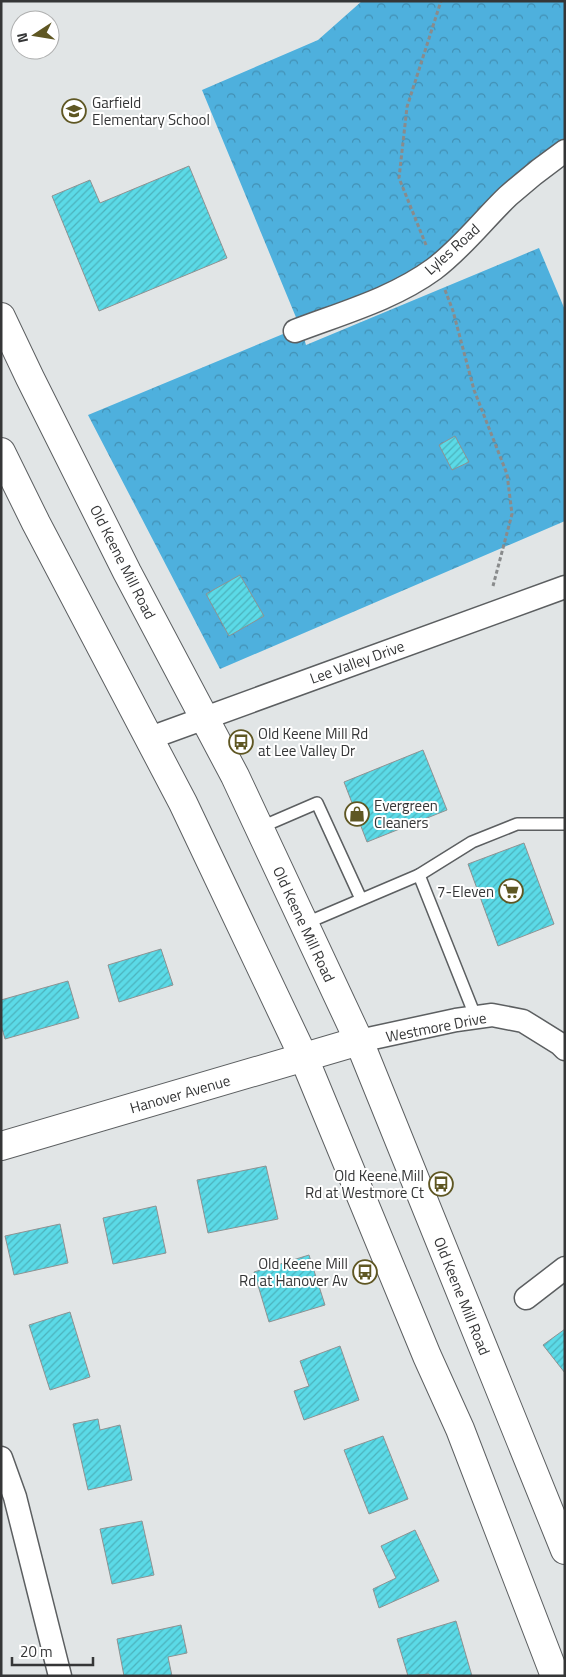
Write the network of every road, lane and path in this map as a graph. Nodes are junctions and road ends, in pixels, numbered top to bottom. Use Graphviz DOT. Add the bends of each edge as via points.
graph roads {
  1 [pos="441,1"];
  2 [pos="565,151"];
  3 [pos="435,268"];
  4 [pos="1,317"];
  5 [pos="295,331"];
  6 [pos="1,452"];
  7 [pos="565,587"];
  8 [pos="486,616"];
  9 [pos="205,718"];
  10 [pos="150,738"];
  11 [pos="565,824"];
  12 [pos="259,828"];
  13 [pos="419,875"];
  14 [pos="361,899"];
  15 [pos="304,924"];
  16 [pos="476,1018"];
  17 [pos="359,1042"];
  18 [pos="565,1049"];
  19 [pos="304,1058"];
  20 [pos="1,1146"];
  21 [pos="565,1268"];
  22 [pos="526,1298"];
  23 [pos="1,1458"];
  24 [pos="565,1550"];
  25 [pos="60,1676"];
  26 [pos="555,1676"];
  1 -- 3 [label="path" via="407,108 399,178"];
  2 -- 3 [label="street, Lyles Road" via="508,196 457,250"];
  3 -- 5 [label="street, Lyles Road" via="385,297"];
  3 -- 8 [label="path" via="453,311 474,390 507,474 512,514"];
  4 -- 9 [label="main road, Old Keene Mill Road" via="127,572"];
  6 -- 10 [label="main road"];
  7 -- 8 [label="street, Lee Valley Drive"];
  8 -- 9 [label="street, Lee Valley Drive"];
  9 -- 10 [label="street, Lee Valley Drive"];
  9 -- 12 [label="main road, Old Keene Mill Road"];
  10 -- 19 [label="main road"];
  11 -- 13 [label="lane" via="517,824 472,842"];
  12 -- 14 [label="lane" via="317,803"];
  12 -- 15 [label="main road, Old Keene Mill Road"];
  13 -- 14 [label="lane"];
  13 -- 16 [label="lane"];
  14 -- 15 [label="lane"];
  15 -- 17 [label="main road, Old Keene Mill Road"];
  16 -- 17 [label="street, Westmore Drive"];
  16 -- 18 [label="street, Westmore Drive" via="492,1016 523,1021"];
  17 -- 19 [label="main road, Hanover Avenue"];
  17 -- 24 [label="main road, Old Keene Mill Road"];
  19 -- 20 [label="main road, Hanover Avenue"];
  19 -- 26 [label="main road" via="460,1429"];
  21 -- 22 [label="street"];
  23 -- 25 [label="street" via="15,1497"];
}
